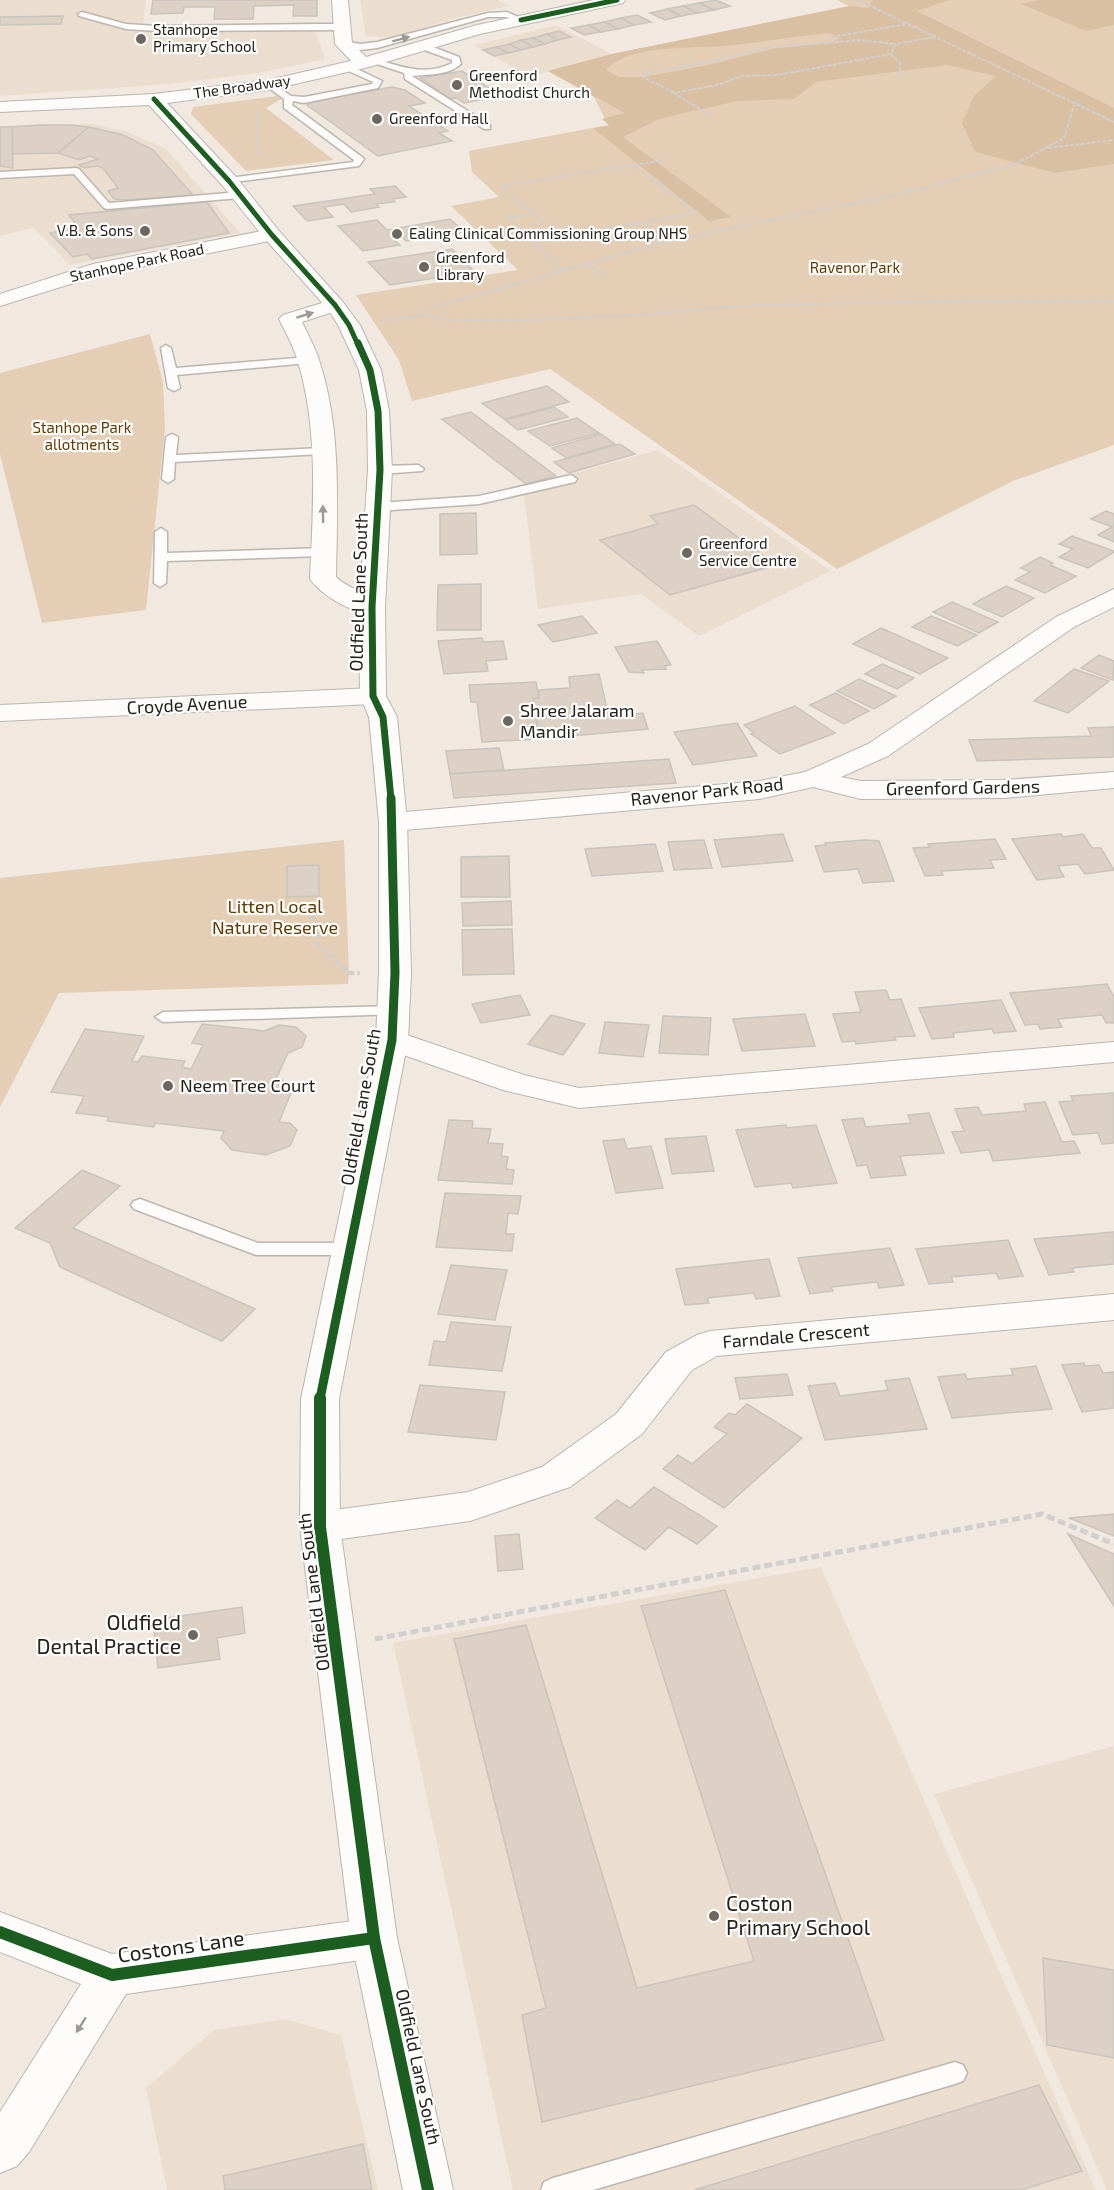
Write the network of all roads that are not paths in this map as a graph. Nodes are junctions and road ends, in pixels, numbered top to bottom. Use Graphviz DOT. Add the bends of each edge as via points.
graph roads {
  1 [pos="340,0"];
  2 [pos="617,0"];
  3 [pos="82,14"];
  4 [pos="522,20"];
  5 [pos="343,35"];
  6 [pos="422,46"];
  7 [pos="361,64"];
  8 [pos="408,73"];
  9 [pos="279,92"];
  10 [pos="154,99"];
  11 [pos="0,107"];
  12 [pos="487,127"];
  13 [pos="0,175"];
  14 [pos="241,184"];
  15 [pos="272,235"];
  16 [pos="0,300"];
  17 [pos="342,315"];
  18 [pos="166,348"];
  19 [pos="308,360"];
  20 [pos="171,372"];
  21 [pos="174,388"];
  22 [pos="172,437"];
  23 [pos="322,451"];
  24 [pos="169,459"];
  25 [pos="418,469"];
  26 [pos="380,470"];
  27 [pos="168,479"];
  28 [pos="571,479"];
  29 [pos="378,507"];
  30 [pos="161,532"];
  31 [pos="324,552"];
  32 [pos="161,557"];
  33 [pos="160,583"];
  34 [pos="1114,597"];
  35 [pos="372,607"];
  36 [pos="373,696"];
  37 [pos="0,713"];
  38 [pos="813,779"];
  39 [pos="1114,780"];
  40 [pos="393,822"];
  41 [pos="163,1017"];
  42 [pos="393,1025"];
  43 [pos="1114,1052"];
  44 [pos="140,1205"];
  45 [pos="351,1249"];
  46 [pos="1114,1307"];
  47 [pos="320,1527"];
  48 [pos="0,1932"];
  49 [pos="374,1938"];
  50 [pos="112,1975"];
  51 [pos="955,2073"];
  52 [pos="0,2150"];
  53 [pos="428,2190"];
  54 [pos="553,2190"];
  1 -- 5 [label="street"];
  2 -- 4 [label="street, The Broadway"];
  3 -- 5 [label="lane" via="128,27 314,25"];
  5 -- 4 [label="lane, one-way" via="360,47 488,15 507,14"];
  4 -- 6 [label="street, The Broadway"];
  5 -- 7 [label="street"];
  6 -- 7 [label="street, The Broadway"];
  6 -- 8 [label="lane" via="456,59 457,64 427,74"];
  7 -- 8 [label="lane"];
  7 -- 9 [label="street, The Broadway"];
  7 -- 9 [label="lane" via="378,81 375,86 304,100"];
  8 -- 12 [label="lane"];
  9 -- 10 [label="street, The Broadway"];
  9 -- 14 [label="lane" via="287,106 359,159 356,164"];
  10 -- 11 [label="street, The Broadway"];
  10 -- 14 [label="street, Oldfield Lane South"];
  13 -- 14 [label="lane" via="75,171 107,206"];
  14 -- 15 [label="street, Oldfield Lane South"];
  15 -- 16 [label="street, Stanhope Park Road" via="93,270"];
  15 -- 17 [label="street, Oldfield Lane South"];
  19 -- 17 [label="street, Oldfield Lane South, one-way" via="290,319"];
  17 -- 26 [label="street, Oldfield Lane South" via="370,370 378,411"];
  18 -- 20 [label="lane"];
  19 -- 20 [label="lane"];
  19 -- 23 [label="street, Oldfield Lane South" via="317,396"];
  20 -- 21 [label="lane"];
  22 -- 24 [label="lane"];
  23 -- 24 [label="lane"];
  31 -- 23 [label="street, Oldfield Lane South, one-way"];
  24 -- 27 [label="lane"];
  25 -- 26 [label="lane"];
  26 -- 29 [label="street, Oldfield Lane South"];
  28 -- 29 [label="lane" via="479,500"];
  29 -- 35 [label="street, Oldfield Lane South"];
  30 -- 32 [label="lane"];
  31 -- 32 [label="lane"];
  31 -- 35 [label="street, Oldfield Lane South" via="323,579 336,592"];
  32 -- 33 [label="lane"];
  34 -- 38 [label="street, Ravenor Park Road" via="1065,622 878,750"];
  35 -- 36 [label="street, Oldfield Lane South"];
  36 -- 37 [label="street, Croyde Avenue"];
  36 -- 40 [label="street, Oldfield Lane South" via="383,717"];
  38 -- 39 [label="street, Greenford Gardens" via="861,789 1004,789"];
  38 -- 40 [label="street, Ravenor Park Road" via="760,790"];
  40 -- 42 [label="street, Oldfield Lane South"];
  41 -- 42 [label="lane"];
  42 -- 43 [label="street" via="515,1083 579,1098"];
  42 -- 45 [label="street, Oldfield Lane South"];
  44 -- 45 [label="lane" via="256,1249"];
  45 -- 47 [label="street, Oldfield Lane South" via="320,1399"];
  46 -- 47 [label="street, Farndale Crescent" via="710,1344 679,1361 629,1424 556,1478 470,1506"];
  47 -- 49 [label="street, Oldfield Lane South"];
  48 -- 50 [label="street, Costons Lane"];
  49 -- 50 [label="street, Costons Lane"];
  49 -- 53 [label="street, Oldfield Lane South"];
  50 -- 52 [label="street, one-way"];
  51 -- 54 [label="lane"];
}
